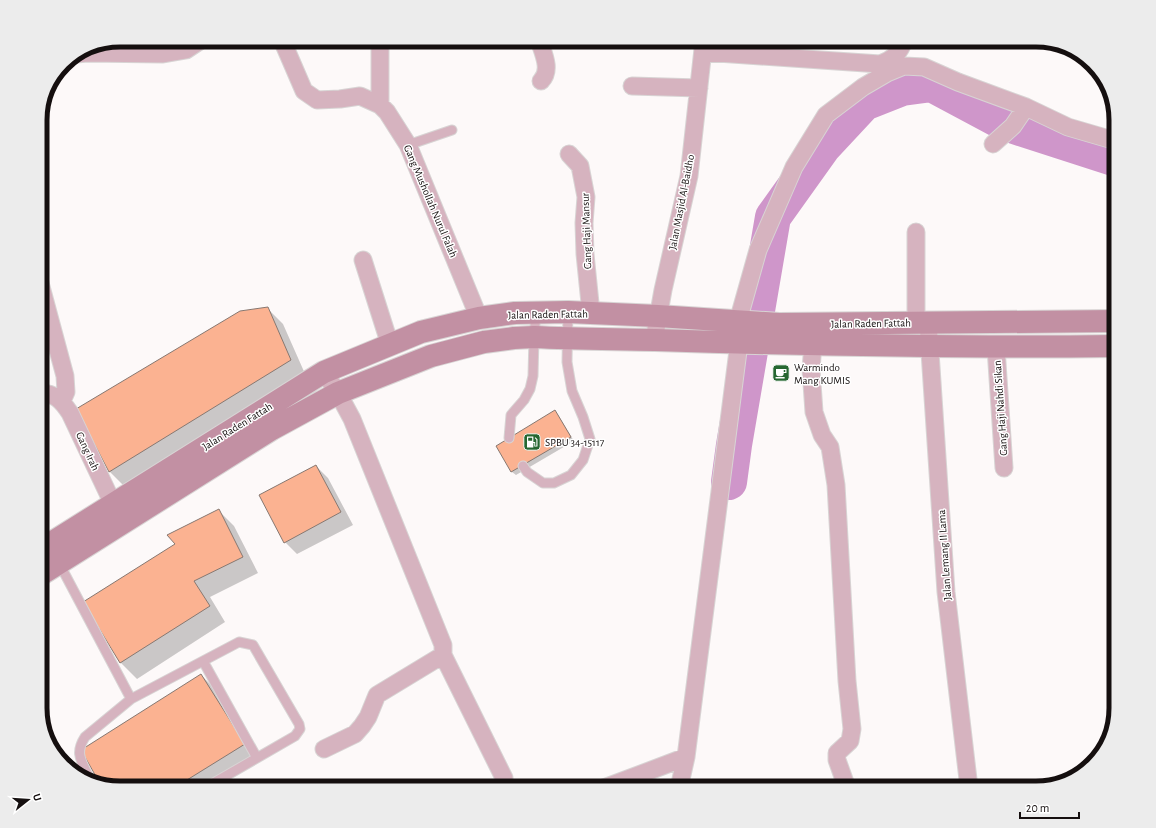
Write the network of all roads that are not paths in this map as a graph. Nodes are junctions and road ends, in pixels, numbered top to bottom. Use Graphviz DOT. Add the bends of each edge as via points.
graph roads {
  1 [pos="190,47"];
  2 [pos="285,47"];
  3 [pos="380,47"];
  4 [pos="541,47"];
  5 [pos="704,47"];
  6 [pos="714,47"];
  7 [pos="902,47"];
  8 [pos="92,53"];
  9 [pos="542,81"];
  10 [pos="632,86"];
  11 [pos="699,88"];
  12 [pos="380,105"];
  13 [pos="1025,108"];
  14 [pos="452,130"];
  15 [pos="1109,139"];
  16 [pos="993,144"];
  17 [pos="408,145"];
  18 [pos="569,154"];
  19 [pos="916,232"];
  20 [pos="363,260"];
  21 [pos="47,308"];
  22 [pos="536,312"];
  23 [pos="568,312"];
  24 [pos="591,313"];
  25 [pos="658,316"];
  26 [pos="478,318"];
  27 [pos="742,321"];
  28 [pos="1109,321"];
  29 [pos="922,322"];
  30 [pos="780,334"];
  31 [pos="534,337"];
  32 [pos="567,338"];
  33 [pos="654,340"];
  34 [pos="390,344"];
  35 [pos="743,344"];
  36 [pos="813,344"];
  37 [pos="1109,346"];
  38 [pos="930,347"];
  39 [pos="996,348"];
  40 [pos="324,372"];
  41 [pos="338,393"];
  42 [pos="47,394"];
  43 [pos="62,401"];
  44 [pos="509,438"];
  45 [pos="523,466"];
  46 [pos="1004,468"];
  47 [pos="119,513"];
  48 [pos="47,547"];
  49 [pos="59,563"];
  50 [pos="47,571"];
  51 [pos="443,655"];
  52 [pos="203,661"];
  53 [pos="131,699"];
  54 [pos="324,749"];
  55 [pos="686,757"];
  56 [pos="257,758"];
  57 [pos="87,772"];
  58 [pos="504,778"];
  59 [pos="217,781"];
  60 [pos="623,781"];
  61 [pos="681,781"];
  62 [pos="844,781"];
  63 [pos="968,781"];
  1 -- 8 [label="street" via="163,54"];
  2 -- 12 [label="street, Gang Mushollah Nurul Falah" via="304,91 317,100 360,96"];
  3 -- 12 [label="street"];
  4 -- 9 [label="street" via="547,67"];
  5 -- 11 [label="street, Jalan Masjid Al-Baidho"];
  6 -- 7 [label="street" via="880,64 890,60"];
  10 -- 11 [label="street"];
  11 -- 25 [label="street, Jalan Masjid Al-Baidho" via="689,176"];
  12 -- 17 [label="street, Gang Mushollah Nurul Falah"];
  13 -- 15 [label="street" via="1068,127"];
  13 -- 16 [label="street" via="1013,126"];
  13 -- 27 [label="street" via="924,67 904,66 863,87 826,115 794,167 758,250"];
  14 -- 17 [label="lane"];
  17 -- 26 [label="street, Gang Mushollah Nurul Falah"];
  18 -- 24 [label="street, Gang Haji Mansur" via="580,166 586,197 585,254"];
  19 -- 29 [label="street, Jalan Lemang II Lama"];
  20 -- 34 [label="street"];
  21 -- 43 [label="street" via="65,376 66,392"];
  22 -- 23 [label="main road, Jalan Raden Fattah"];
  22 -- 26 [label="main road, Jalan Raden Fattah"];
  22 -- 31 [label="lane"];
  23 -- 24 [label="main road, Jalan Raden Fattah"];
  23 -- 32 [label="lane"];
  24 -- 25 [label="main road, Jalan Raden Fattah"];
  25 -- 27 [label="main road, Jalan Raden Fattah"];
  25 -- 33 [label="street, Jalan Masjid Al-Baidho"];
  26 -- 34 [label="main road, Jalan Raden Fattah" via="421,332"];
  27 -- 30 [label="main road, Jalan Raden Fattah"];
  28 -- 29 [label="main road, Jalan Raden Fattah"];
  29 -- 30 [label="main road, Jalan Raden Fattah"];
  29 -- 38 [label="street, Jalan Lemang II Lama"];
  30 -- 35 [label="main road, Jalan Raden Fattah"];
  30 -- 36 [label="main road, Jalan Raden Fattah"];
  31 -- 32 [label="main road, Jalan Raden Fattah"];
  31 -- 41 [label="main road, Jalan Raden Fattah" via="484,342 431,356"];
  31 -- 44 [label="lane" via="530,389 511,415"];
  32 -- 33 [label="main road, Jalan Raden Fattah"];
  32 -- 45 [label="lane" via="567,362 572,391 590,440 583,460 571,475 554,483 543,483"];
  33 -- 35 [label="main road, Jalan Raden Fattah"];
  34 -- 40 [label="main road, Jalan Raden Fattah"];
  35 -- 55 [label="street"];
  36 -- 38 [label="main road, Jalan Raden Fattah"];
  36 -- 62 [label="street" via="811,369 814,412 822,435 830,447 836,485 852,729 850,741 837,753"];
  37 -- 39 [label="main road, Jalan Raden Fattah"];
  38 -- 39 [label="main road, Jalan Raden Fattah"];
  38 -- 63 [label="street, Jalan Lemang II Lama" via="946,592"];
  39 -- 46 [label="street, Gang Haji Nahdi Sikan"];
  40 -- 41 [label="street"];
  40 -- 47 [label="main road, Jalan Raden Fattah"];
  41 -- 47 [label="main road, Jalan Raden Fattah"];
  41 -- 51 [label="street" via="352,419 443,645"];
  42 -- 43 [label="street"];
  43 -- 47 [label="street, Gang Irah"];
  47 -- 48 [label="main road, Jalan Raden Fattah"];
  47 -- 49 [label="main road, Jalan Raden Fattah"];
  49 -- 50 [label="main road, Jalan Raden Fattah"];
  49 -- 53 [label="lane"];
  51 -- 54 [label="street" via="377,695 368,717 355,734"];
  51 -- 58 [label="street"];
  52 -- 53 [label="lane"];
  52 -- 56 [label="lane"];
  52 -- 56 [label="lane" via="239,642 253,645 299,724 300,729 295,736"];
  53 -- 57 [label="lane" via="85,737 79,751"];
  55 -- 60 [label="street"];
  55 -- 61 [label="street"];
  56 -- 59 [label="lane"];
}
